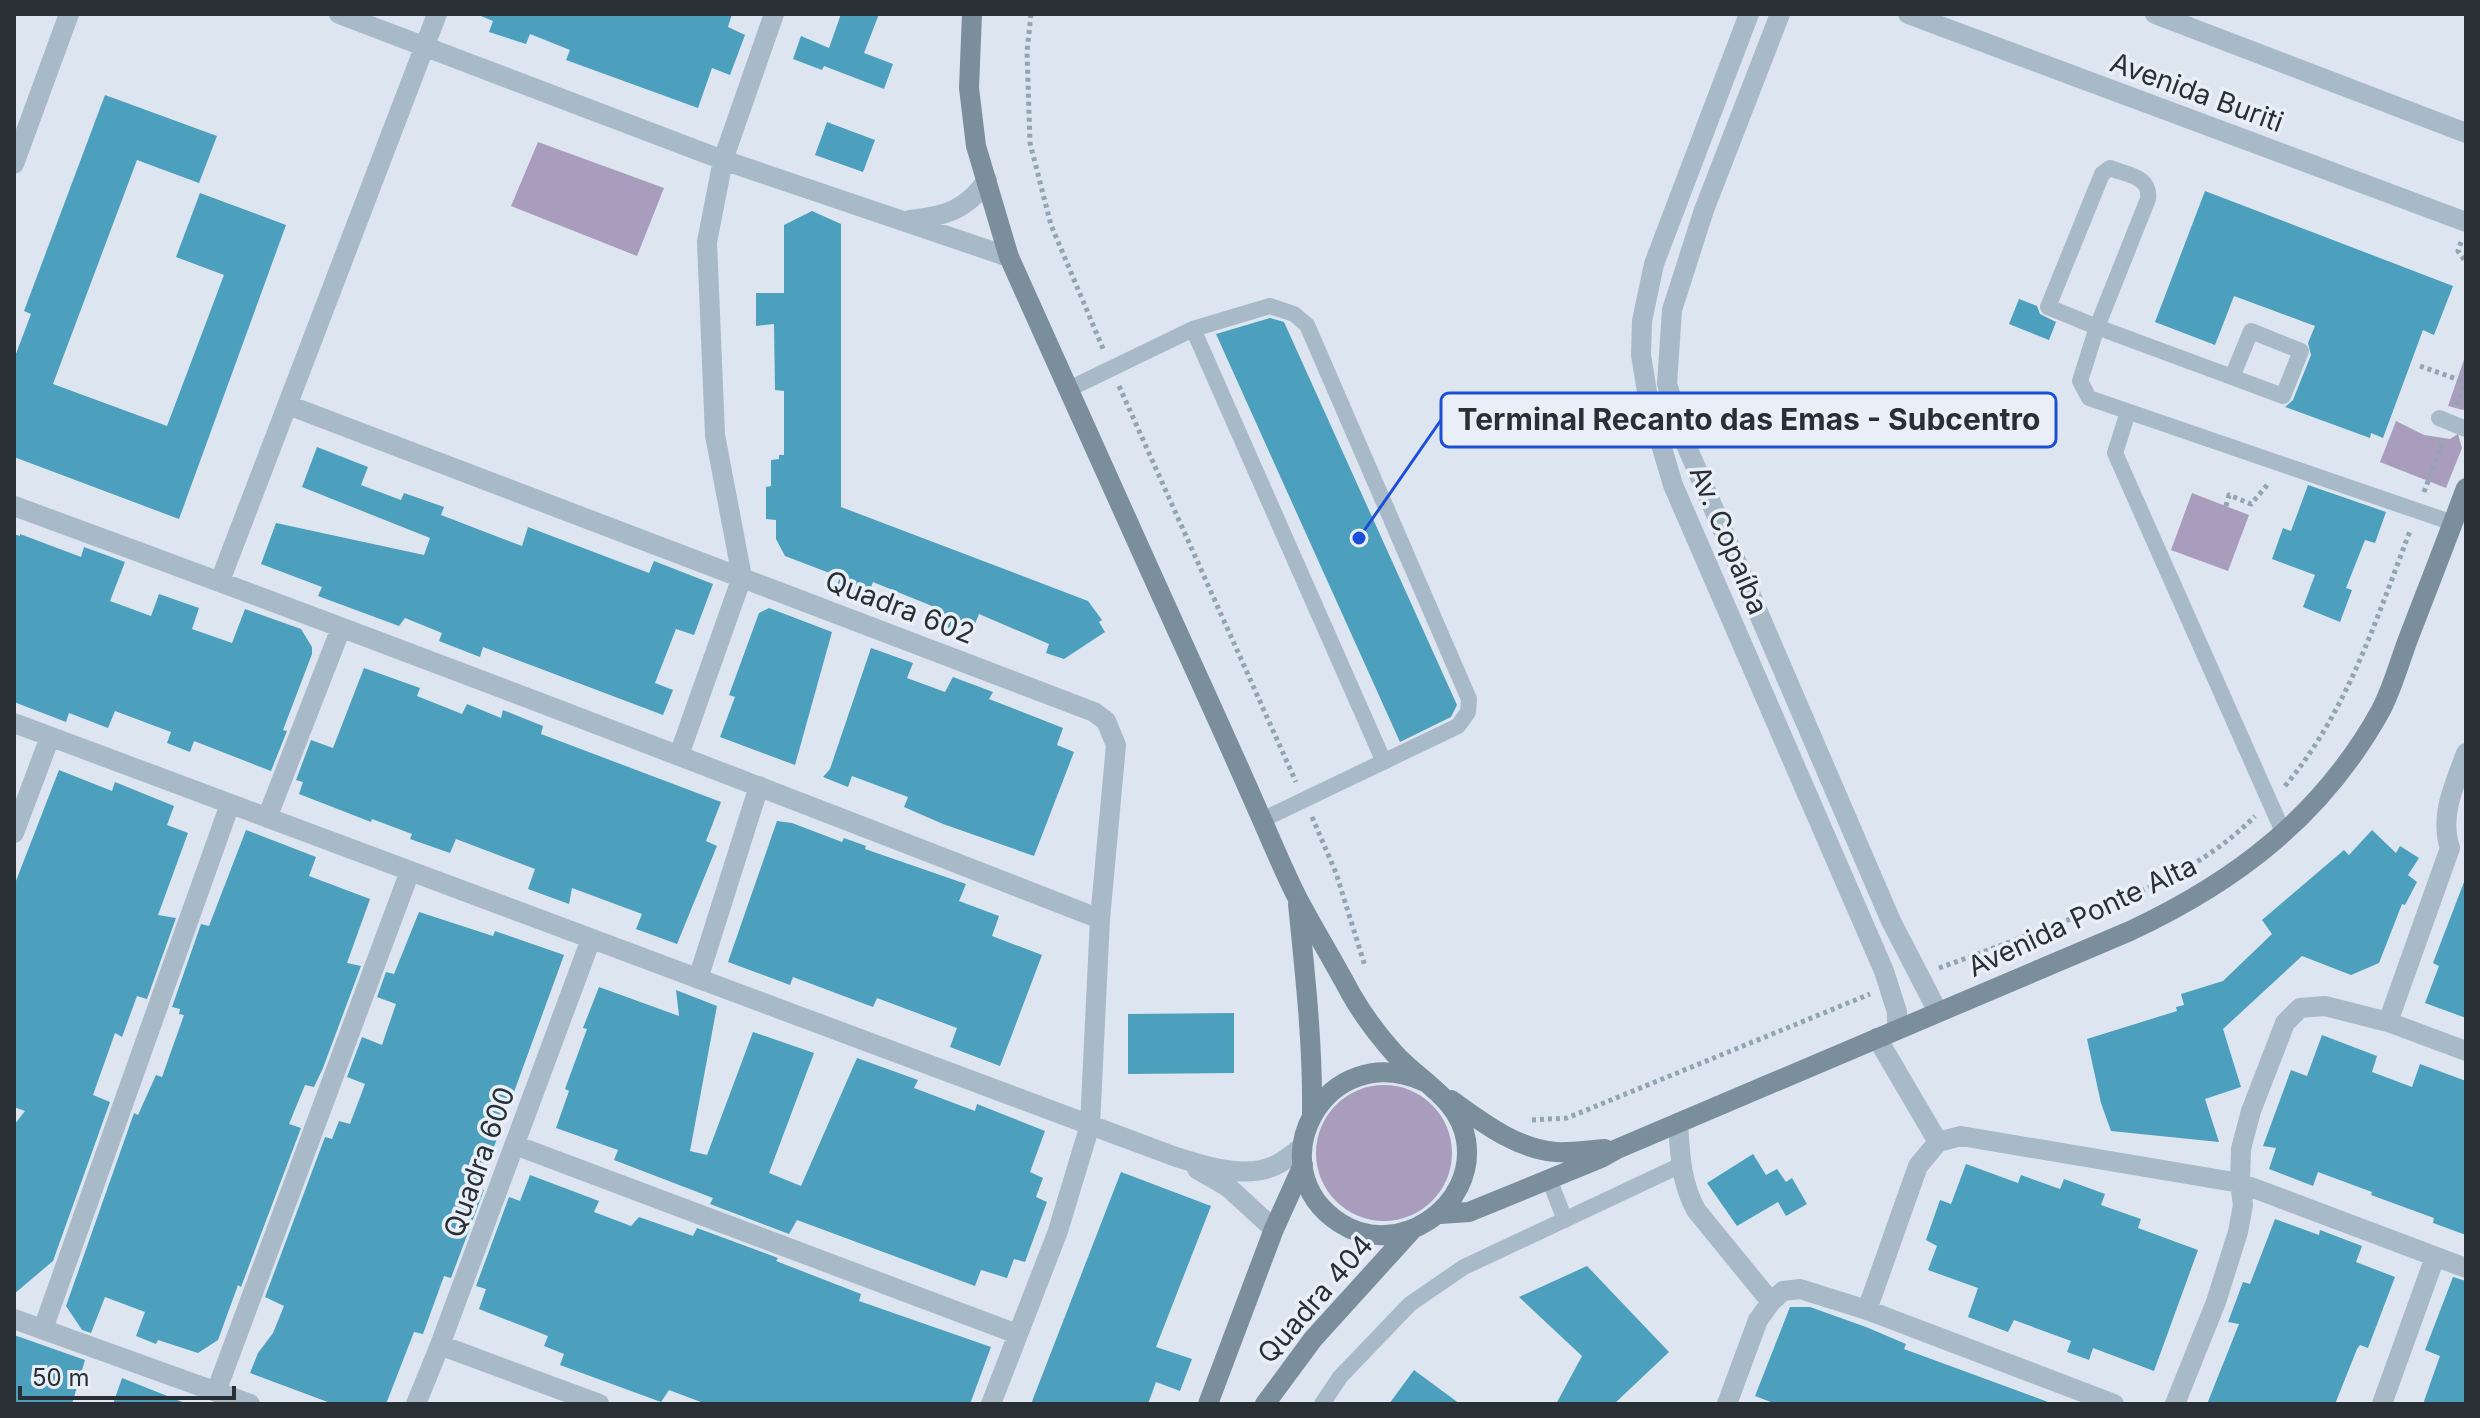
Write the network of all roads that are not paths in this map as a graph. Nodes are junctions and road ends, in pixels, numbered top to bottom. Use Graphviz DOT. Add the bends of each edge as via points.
graph roads {
  1 [pos="69,14"];
  2 [pos="339,14"];
  3 [pos="437,14"];
  4 [pos="774,14"];
  5 [pos="972,14"];
  6 [pos="1749,14"];
  7 [pos="1780,14"];
  8 [pos="1908,14"];
  9 [pos="2155,14"];
  10 [pos="425,45"];
  11 [pos="2466,133"];
  12 [pos="723,160"];
  13 [pos="14,164"];
  14 [pos="987,180"];
  15 [pos="906,221"];
  16 [pos="2466,222"];
  17 [pos="1009,257"];
  18 [pos="2097,327"];
  19 [pos="1193,329"];
  20 [pos="2232,377"];
  21 [pos="1069,389"];
  22 [pos="288,405"];
  23 [pos="2128,412"];
  24 [pos="2466,488"];
  25 [pos="14,506"];
  26 [pos="2453,523"];
  27 [pos="742,577"];
  28 [pos="220,581"];
  29 [pos="341,628"];
  30 [pos="14,723"];
  31 [pos="50,737"];
  32 [pos="2466,753"];
  33 [pos="679,755"];
  34 [pos="1384,762"];
  35 [pos="759,786"];
  36 [pos="230,804"];
  37 [pos="267,818"];
  38 [pos="1262,820"];
  39 [pos="14,833"];
  40 [pos="2284,834"];
  41 [pos="2458,851"];
  42 [pos="410,871"];
  43 [pos="1297,897"];
  44 [pos="1100,919"];
  45 [pos="591,939"];
  46 [pos="698,979"];
  47 [pos="1938,1012"];
  48 [pos="2388,1022"];
  49 [pos="1897,1030"];
  50 [pos="1877,1038"];
  51 [pos="2466,1051"];
  52 [pos="1434,1088"];
  53 [pos="1312,1114"];
  54 [pos="1678,1123"];
  55 [pos="1090,1125"];
  56 [pos="1938,1142"];
  57 [pos="515,1145"];
  58 [pos="1617,1149"];
  59 [pos="1303,1156"];
  60 [pos="1176,1157"];
  61 [pos="1681,1165"];
  62 [pos="1549,1179"];
  63 [pos="2240,1183"];
  64 [pos="1440,1214"];
  65 [pos="1565,1220"];
  66 [pos="1274,1229"];
  67 [pos="1411,1231"];
  68 [pos="2435,1257"];
  69 [pos="2466,1268"];
  70 [pos="1771,1302"];
  71 [pos="1867,1310"];
  72 [pos="14,1319"];
  73 [pos="43,1329"];
  74 [pos="1017,1334"];
  75 [pos="440,1345"];
  76 [pos="216,1392"];
  77 [pos="250,1404"];
  78 [pos="416,1404"];
  79 [pos="599,1404"];
  80 [pos="991,1404"];
  81 [pos="1208,1404"];
  82 [pos="1265,1404"];
  83 [pos="1322,1404"];
  84 [pos="1727,1404"];
  85 [pos="2114,1404"];
  86 [pos="2175,1404"];
  87 [pos="2382,1404"];
  1 -- 13 [label="street"];
  2 -- 10 [label="street"];
  3 -- 10 [label="street"];
  4 -- 12 [label="street"];
  5 -- 14 [label="main road" via="969,88 976,146"];
  6 -- 49 [label="street, Av. Copaíba" via="1654,264 1641,355 1673,485 1889,987"];
  7 -- 47 [label="street, Av. Copaíba" via="1704,210 1672,310 1667,384 1687,447 1891,921"];
  8 -- 16 [label="street, Avenida Buriti"];
  9 -- 11 [label="street, Avenida Buriti"];
  10 -- 12 [label="street"];
  10 -- 22 [label="street"];
  12 -- 15 [label="street"];
  12 -- 27 [label="street" via="707,242 714,419"];
  14 -- 15 [label="street" via="976,197 958,209"];
  14 -- 17 [label="main road"];
  15 -- 17 [label="street"];
  17 -- 21 [label="main road"];
  18 -- 18 [label="lane" via="2149,190 2144,181 2110,168 2102,174 2048,307"];
  18 -- 20 [label="lane"];
  18 -- 23 [label="lane" via="2081,372 2083,390 2089,398"];
  19 -- 21 [label="lane"];
  19 -- 34 [label="lane"];
  19 -- 34 [label="lane" via="1270,306 1302,320 1314,340 1469,699 1458,726"];
  20 -- 20 [label="lane" via="2251,331 2301,351 2283,396"];
  21 -- 38 [label="main road"];
  22 -- 27 [label="street, Quadra 602"];
  22 -- 28 [label="street"];
  23 -- 26 [label="lane"];
  23 -- 40 [label="lane" via="2115,453"];
  24 -- 26 [label="main road, Avenida Ponte Alta"];
  25 -- 28 [label="street"];
  26 -- 40 [label="main road, Avenida Ponte Alta" via="2383,706 2353,758"];
  27 -- 33 [label="street"];
  27 -- 44 [label="street, Quadra 602" via="1106,721 1116,745"];
  28 -- 29 [label="street"];
  29 -- 33 [label="street"];
  29 -- 37 [label="street"];
  30 -- 31 [label="street"];
  31 -- 36 [label="street"];
  31 -- 39 [label="street"];
  32 -- 41 [label="street" via="2446,816 2446,834"];
  33 -- 35 [label="street"];
  34 -- 38 [label="lane"];
  35 -- 44 [label="street"];
  35 -- 46 [label="street"];
  36 -- 37 [label="street"];
  36 -- 73 [label="street"];
  37 -- 42 [label="street"];
  38 -- 43 [label="main road"];
  40 -- 47 [label="main road, Avenida Ponte Alta" via="2170,912"];
  41 -- 48 [label="street"];
  42 -- 45 [label="street"];
  42 -- 76 [label="street"];
  43 -- 52 [label="main road" via="1359,1008 1395,1054"];
  43 -- 53 [label="main road" via="1308,998"];
  44 -- 55 [label="street, Quadra 602"];
  45 -- 46 [label="street"];
  45 -- 57 [label="street, Quadra 600"];
  46 -- 55 [label="street"];
  47 -- 49 [label="main road, Avenida Ponte Alta"];
  48 -- 51 [label="street"];
  48 -- 63 [label="street" via="2311,1005 2285,1023 2248,1124"];
  49 -- 50 [label="main road, Avenida Ponte Alta"];
  50 -- 54 [label="main road, Avenida Ponte Alta"];
  50 -- 56 [label="street"];
  52 -- 53 [label="main road" via="1409,1074 1364,1073 1326,1096"];
  52 -- 58 [label="main road, Avenida Ponte Alta" via="1526,1146 1570,1153"];
  52 -- 64 [label="main road" via="1458,1115 1466,1141 1466,1167 1457,1193"];
  53 -- 59 [label="main road"];
  54 -- 58 [label="main road, Avenida Ponte Alta"];
  54 -- 61 [label="street"];
  55 -- 60 [label="street"];
  55 -- 74 [label="street, Quadra 602" via="1058,1231"];
  56 -- 63 [label="street" via="1961,1136"];
  56 -- 71 [label="street" via="1918,1166"];
  57 -- 74 [label="street"];
  57 -- 75 [label="street, Quadra 600"];
  58 -- 62 [label="main road, Avenida Ponte Alta"];
  59 -- 60 [label="street" via="1249,1172"];
  59 -- 66 [label="main road"];
  59 -- 67 [label="main road" via="1316,1199 1341,1224 1375,1235"];
  60 -- 66 [label="street" via="1228,1187"];
  61 -- 65 [label="lane"];
  61 -- 70 [label="street" via="1696,1210"];
  62 -- 64 [label="main road, Avenida Ponte Alta" via="1469,1212"];
  62 -- 65 [label="lane"];
  63 -- 68 [label="street"];
  63 -- 86 [label="street" via="2238,1232"];
  64 -- 67 [label="main road"];
  65 -- 83 [label="lane" via="1464,1267 1410,1304 1340,1377"];
  66 -- 81 [label="main road"];
  67 -- 82 [label="main road, Quadra 404" via="1313,1339"];
  68 -- 69 [label="street"];
  68 -- 87 [label="street"];
  70 -- 71 [label="street" via="1783,1291 1800,1289"];
  70 -- 84 [label="street" via="1758,1320"];
  71 -- 85 [label="street"];
  72 -- 73 [label="street"];
  73 -- 76 [label="street"];
  74 -- 80 [label="street, Quadra 602"];
  75 -- 78 [label="street, Quadra 600"];
  75 -- 79 [label="street"];
  76 -- 77 [label="street"];
}
